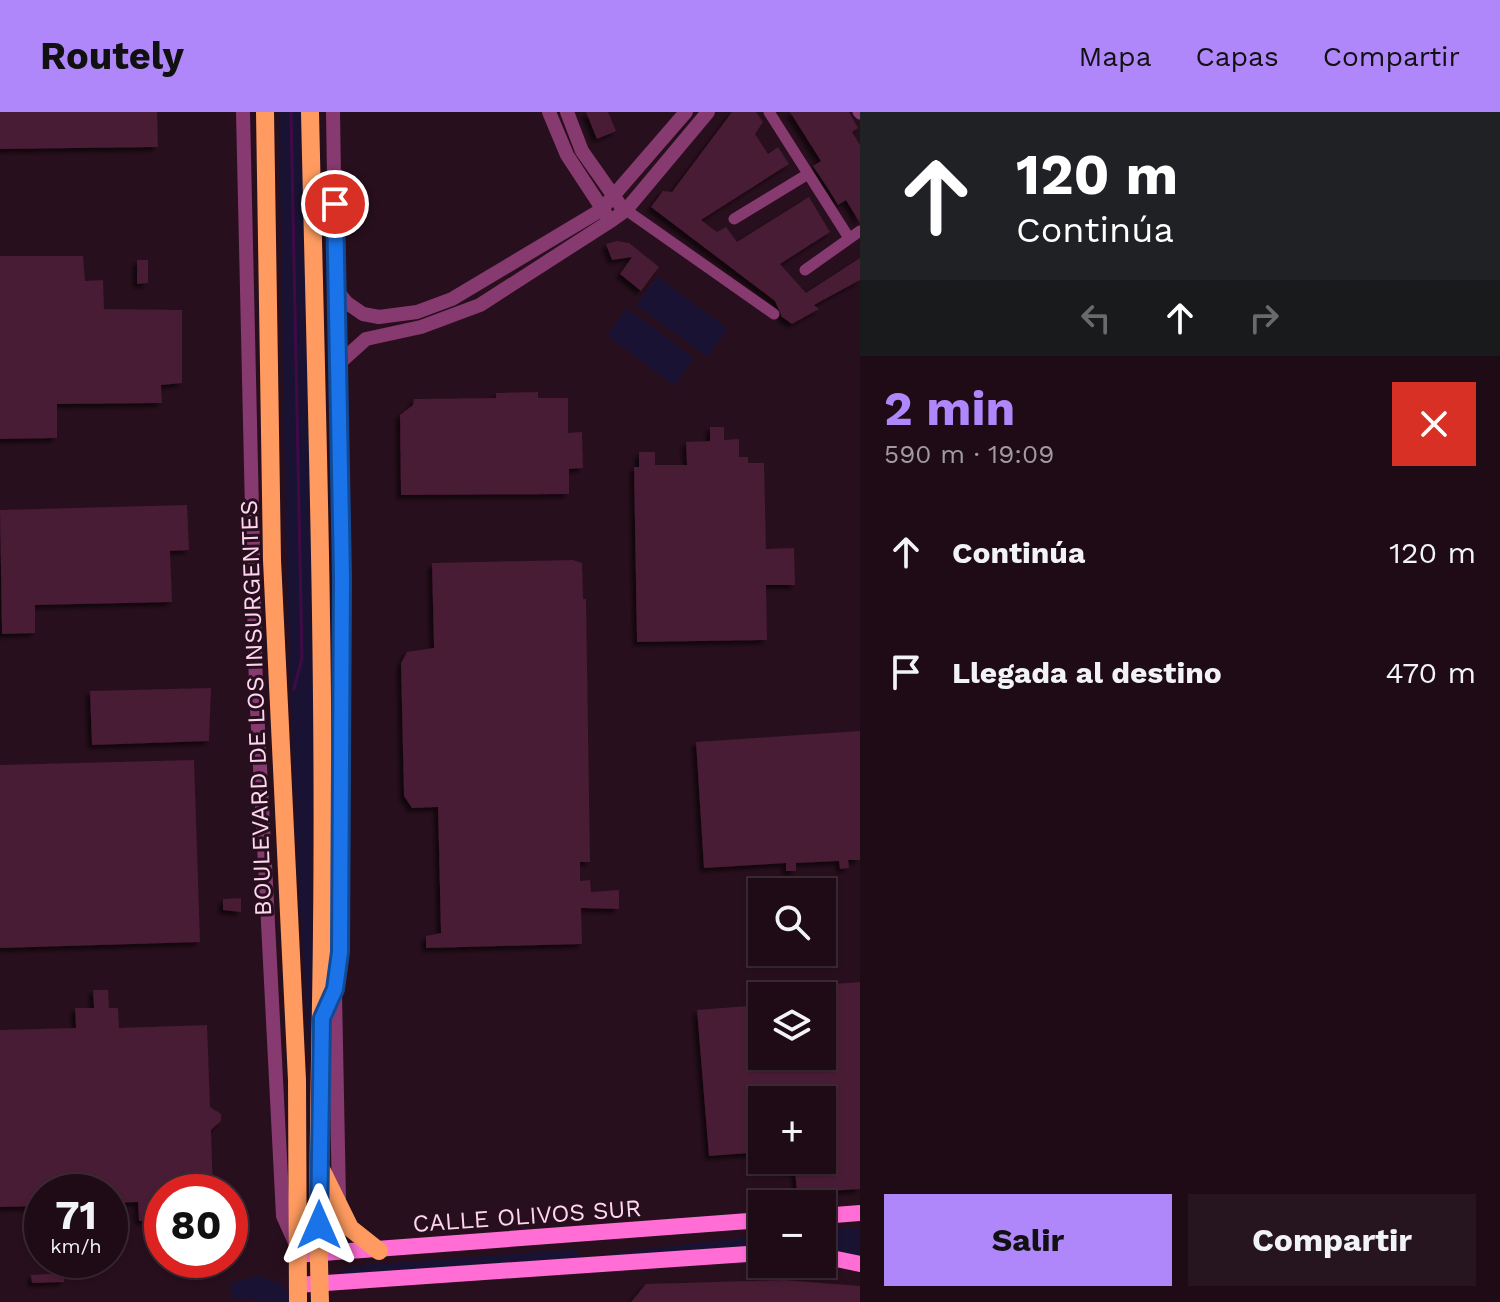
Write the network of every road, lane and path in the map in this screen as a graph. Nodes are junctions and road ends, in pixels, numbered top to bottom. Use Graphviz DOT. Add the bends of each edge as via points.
graph roads {
  1 [pos="243,112"];
  2 [pos="265,112"];
  3 [pos="310,112"];
  4 [pos="333,112"];
  5 [pos="549,112"];
  6 [pos="567,112"];
  7 [pos="686,112"];
  8 [pos="708,112"];
  9 [pos="769,112"];
  10 [pos="808,174"];
  11 [pos="614,199"];
  12 [pos="626,210"];
  13 [pos="606,215"];
  14 [pos="734,219"];
  15 [pos="860,231"];
  16 [pos="849,238"];
  17 [pos="545,254"];
  18 [pos="805,270"];
  19 [pos="334,288"];
  20 [pos="774,314"];
  21 [pos="336,366"];
  22 [pos="335,989"];
  23 [pos="322,1018"];
  24 [pos="319,1165"];
  25 [pos="339,1209"];
  26 [pos="860,1213"];
  27 [pos="836,1215"];
  28 [pos="748,1221"];
  29 [pos="296,1250"];
  30 [pos="379,1251"];
  31 [pos="748,1254"];
  32 [pos="317,1255"];
  33 [pos="836,1259"];
  34 [pos="860,1264"];
  35 [pos="319,1293"];
  36 [pos="298,1294"];
  1 -- 29 [label="street" via="266,933 283,1216"];
  2 -- 29 [label="highway, BOULEVARD DE LOS INSURGENTES" via="272,575 297,1080"];
  3 -- 23 [label="highway"];
  4 -- 19 [label="street"];
  5 -- 13 [label="street" via="567,155"];
  6 -- 11 [label="street" via="582,151"];
  7 -- 11 [label="street"];
  8 -- 12 [label="street"];
  9 -- 10 [label="street"];
  10 -- 14 [label="street"];
  10 -- 16 [label="street"];
  11 -- 12 [label="street"];
  11 -- 13 [label="street"];
  12 -- 13 [label="street"];
  12 -- 20 [label="street"];
  13 -- 17 [label="street"];
  15 -- 16 [label="street"];
  16 -- 18 [label="street"];
  17 -- 19 [label="street" via="417,312 363,314"];
  17 -- 21 [label="street" via="463,313 366,339"];
  19 -- 21 [label="street"];
  21 -- 22 [label="street" via="343,766"];
  22 -- 23 [label="street"];
  22 -- 25 [label="street"];
  23 -- 24 [label="highway"];
  24 -- 25 [label="highway"];
  24 -- 32 [label="highway"];
  25 -- 30 [label="highway" via="350,1228"];
  26 -- 27 [label="main road"];
  28 -- 30 [label="main road, CALLE OLIVOS SUR"];
  29 -- 32 [label="main road, CALLE OLIVOS SUR"];
  29 -- 36 [label="highway, BOULEVARD DE LOS INSURGENTES"];
  30 -- 32 [label="main road, CALLE OLIVOS SUR"];
  31 -- 35 [label="main road"];
  32 -- 35 [label="highway"];
  33 -- 34 [label="main road"];
  35 -- 36 [label="main road"];
}
